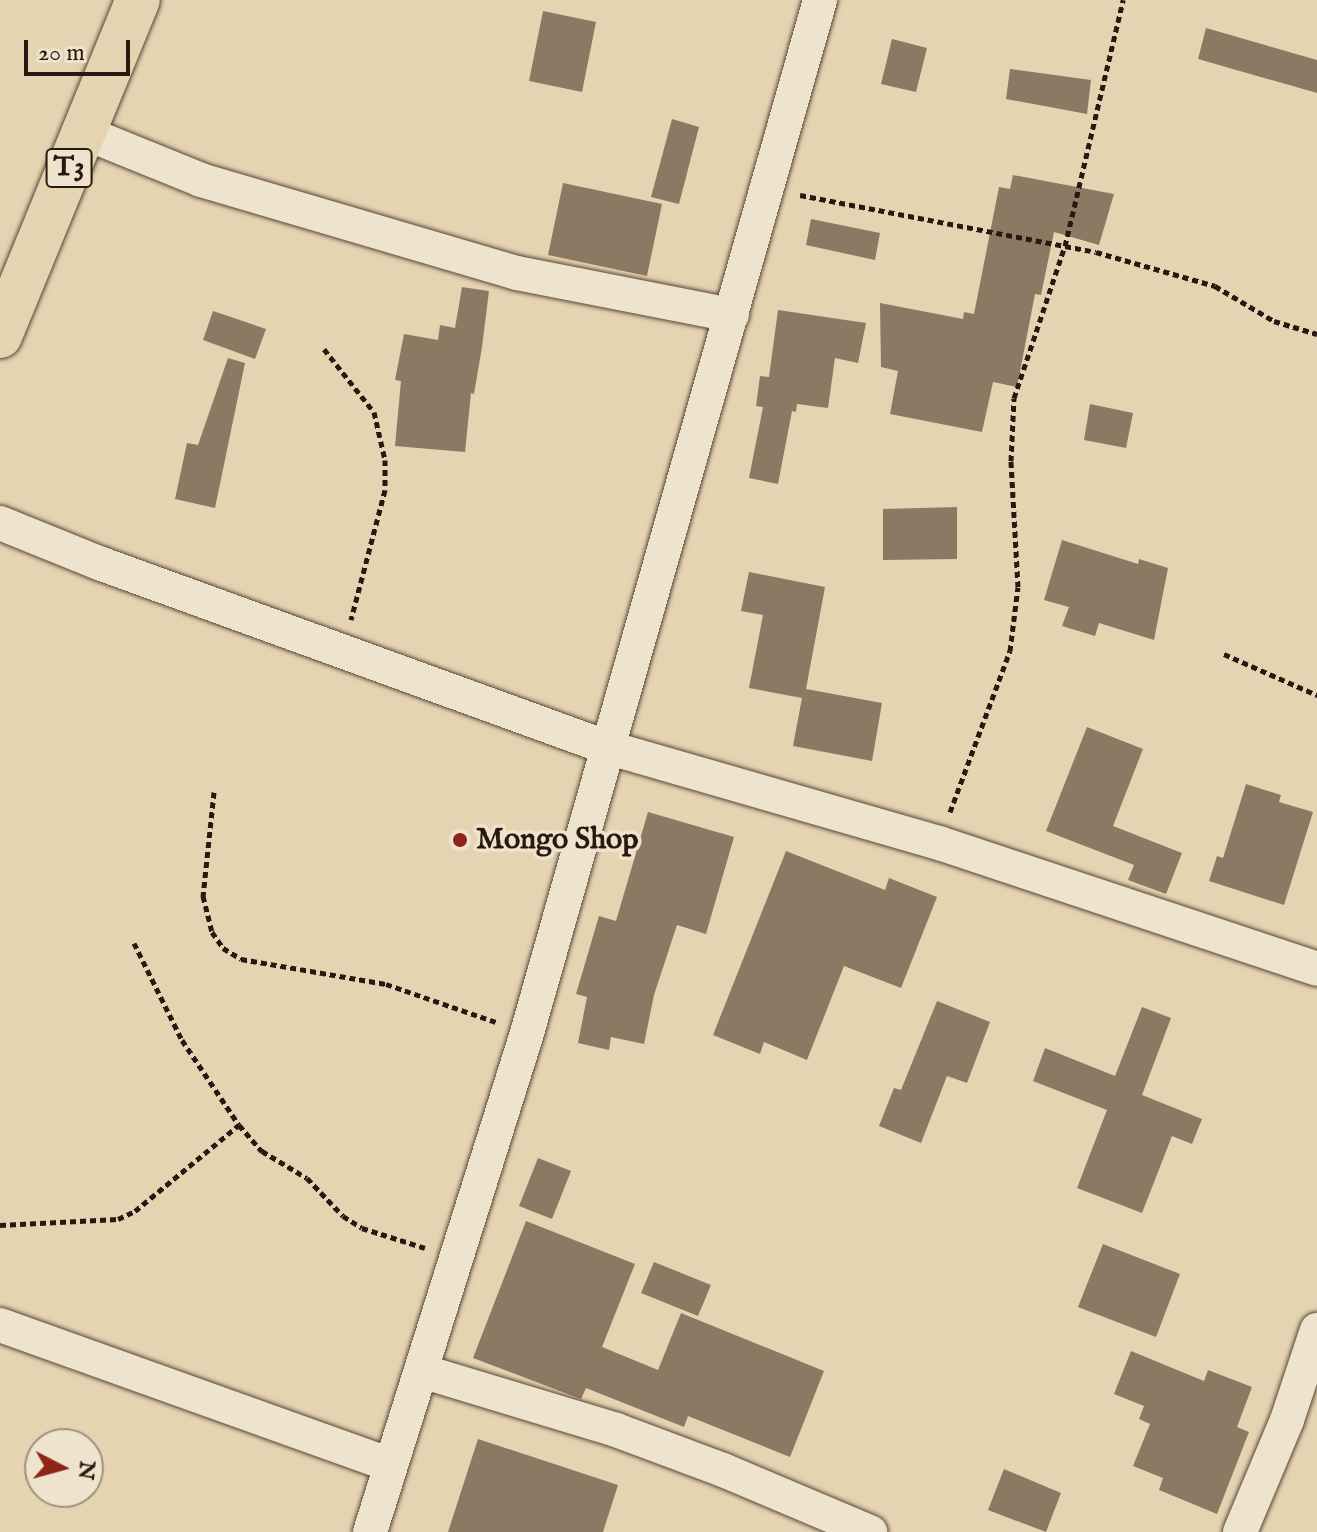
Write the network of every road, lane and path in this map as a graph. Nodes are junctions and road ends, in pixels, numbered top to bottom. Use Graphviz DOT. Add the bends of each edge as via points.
graph roads {
  1 [pos="138,0"];
  2 [pos="820,0"];
  3 [pos="1123,0"];
  4 [pos="83,132"];
  5 [pos="768,189"];
  6 [pos="1065,246"];
  7 [pos="732,315"];
  8 [pos="1317,334"];
  9 [pos="0,336"];
  10 [pos="324,349"];
  11 [pos="0,523"];
  12 [pos="341,651"];
  13 [pos="1224,654"];
  14 [pos="1317,695"];
  15 [pos="606,747"];
  16 [pos="214,792"];
  17 [pos="939,843"];
  18 [pos="134,943"];
  19 [pos="1317,969"];
  20 [pos="527,1033"];
  21 [pos="239,1125"];
  22 [pos="0,1225"];
  23 [pos="456,1257"];
  24 [pos="0,1325"];
  25 [pos="1317,1330"];
  26 [pos="421,1371"];
  27 [pos="389,1464"];
  28 [pos="370,1532"];
  29 [pos="870,1532"];
  30 [pos="1240,1532"];
  1 -- 4 [label="highway, T3"];
  2 -- 5 [label="street"];
  3 -- 6 [label="path"];
  4 -- 7 [label="street" via="201,180 517,273"];
  4 -- 9 [label="highway, T3"];
  5 -- 6 [label="path"];
  5 -- 7 [label="street"];
  6 -- 8 [label="path" via="1215,286 1274,321"];
  6 -- 17 [label="path" via="1014,398 1011,461 1018,587 1010,651"];
  7 -- 15 [label="street"];
  10 -- 12 [label="path" via="374,412 385,460 385,490 368,566"];
  11 -- 12 [label="street"];
  12 -- 15 [label="street"];
  13 -- 14 [label="path"];
  15 -- 17 [label="street"];
  15 -- 20 [label="street"];
  16 -- 20 [label="path" via="203,896 212,932 223,948 241,959 386,984"];
  17 -- 19 [label="street"];
  18 -- 21 [label="path" via="182,1040"];
  20 -- 23 [label="street"];
  21 -- 22 [label="path" via="135,1211 118,1219"];
  21 -- 23 [label="path" via="262,1151 307,1178 362,1228"];
  23 -- 26 [label="street"];
  24 -- 27 [label="street"];
  25 -- 30 [label="street" via="1287,1420"];
  26 -- 27 [label="street"];
  26 -- 29 [label="street" via="616,1430"];
  27 -- 28 [label="street"];
}
